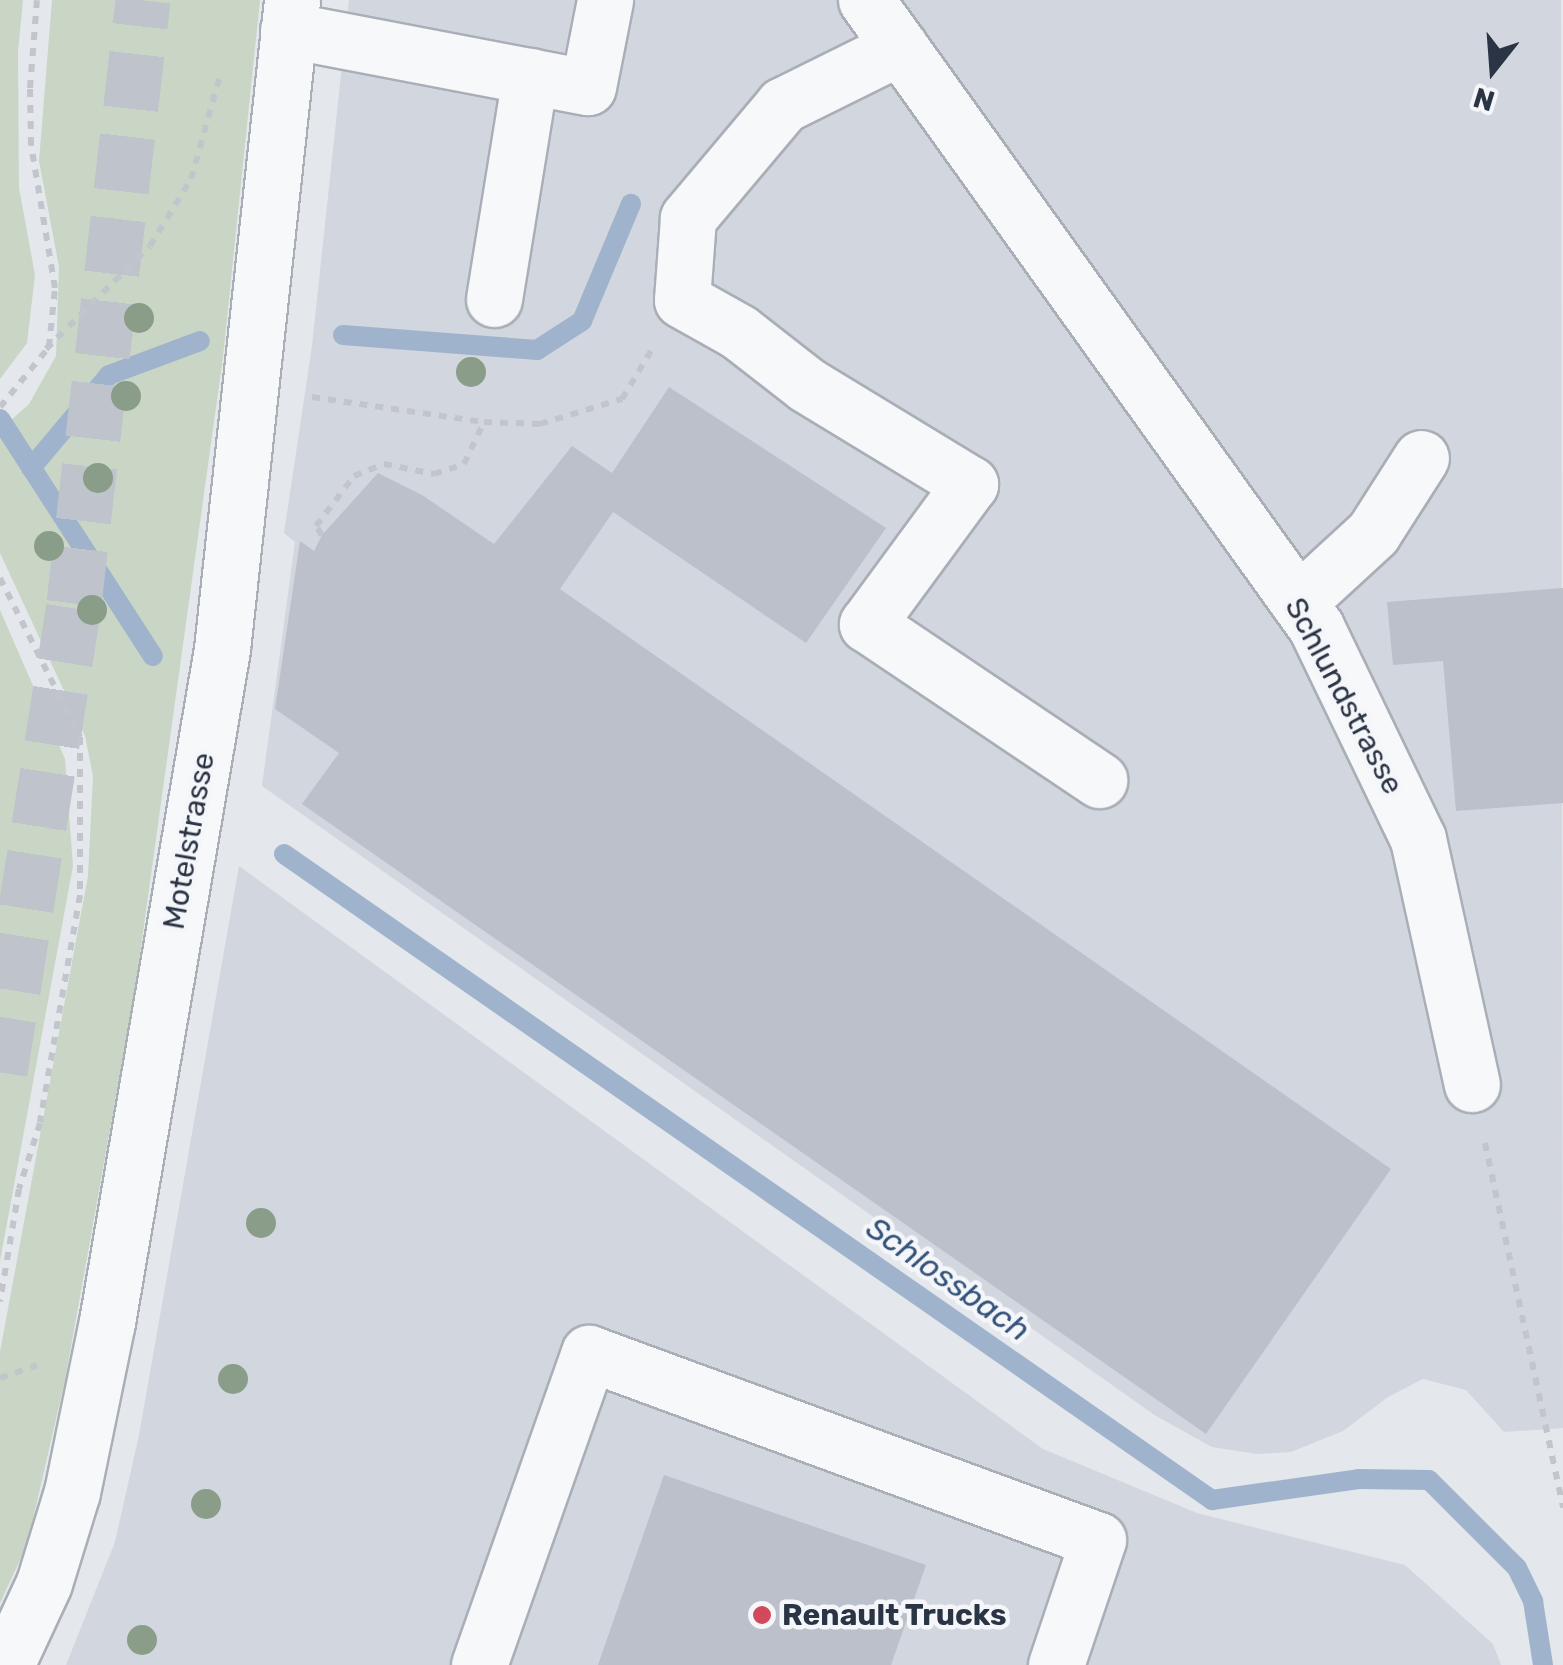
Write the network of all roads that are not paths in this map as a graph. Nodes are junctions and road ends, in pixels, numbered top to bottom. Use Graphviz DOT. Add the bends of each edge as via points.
graph roads {
  1 [pos="605,0"];
  2 [pos="290,15"];
  3 [pos="888,16"];
  4 [pos="530,76"];
  5 [pos="494,299"];
  6 [pos="1421,458"];
  7 [pos="1298,602"];
  8 [pos="1099,780"];
  9 [pos="1472,1084"];
  10 [pos="6,1665"];
  11 [pos="479,1665"];
  12 [pos="1056,1665"];
  1 -- 4 [label="street" via="588,87"];
  2 -- 4 [label="street"];
  2 -- 10 [label="street, Motelstrasse" via="222,649 107,1322 72,1492 44,1583"];
  3 -- 7 [label="street, Schlundstrasse"];
  3 -- 8 [label="street" via="783,105 688,218 682,300 970,484 867,624"];
  4 -- 5 [label="street"];
  6 -- 7 [label="street" via="1373,533"];
  7 -- 9 [label="street, Schlundstrasse" via="1418,839"];
  11 -- 12 [label="street" via="589,1353 1098,1540"];
}
